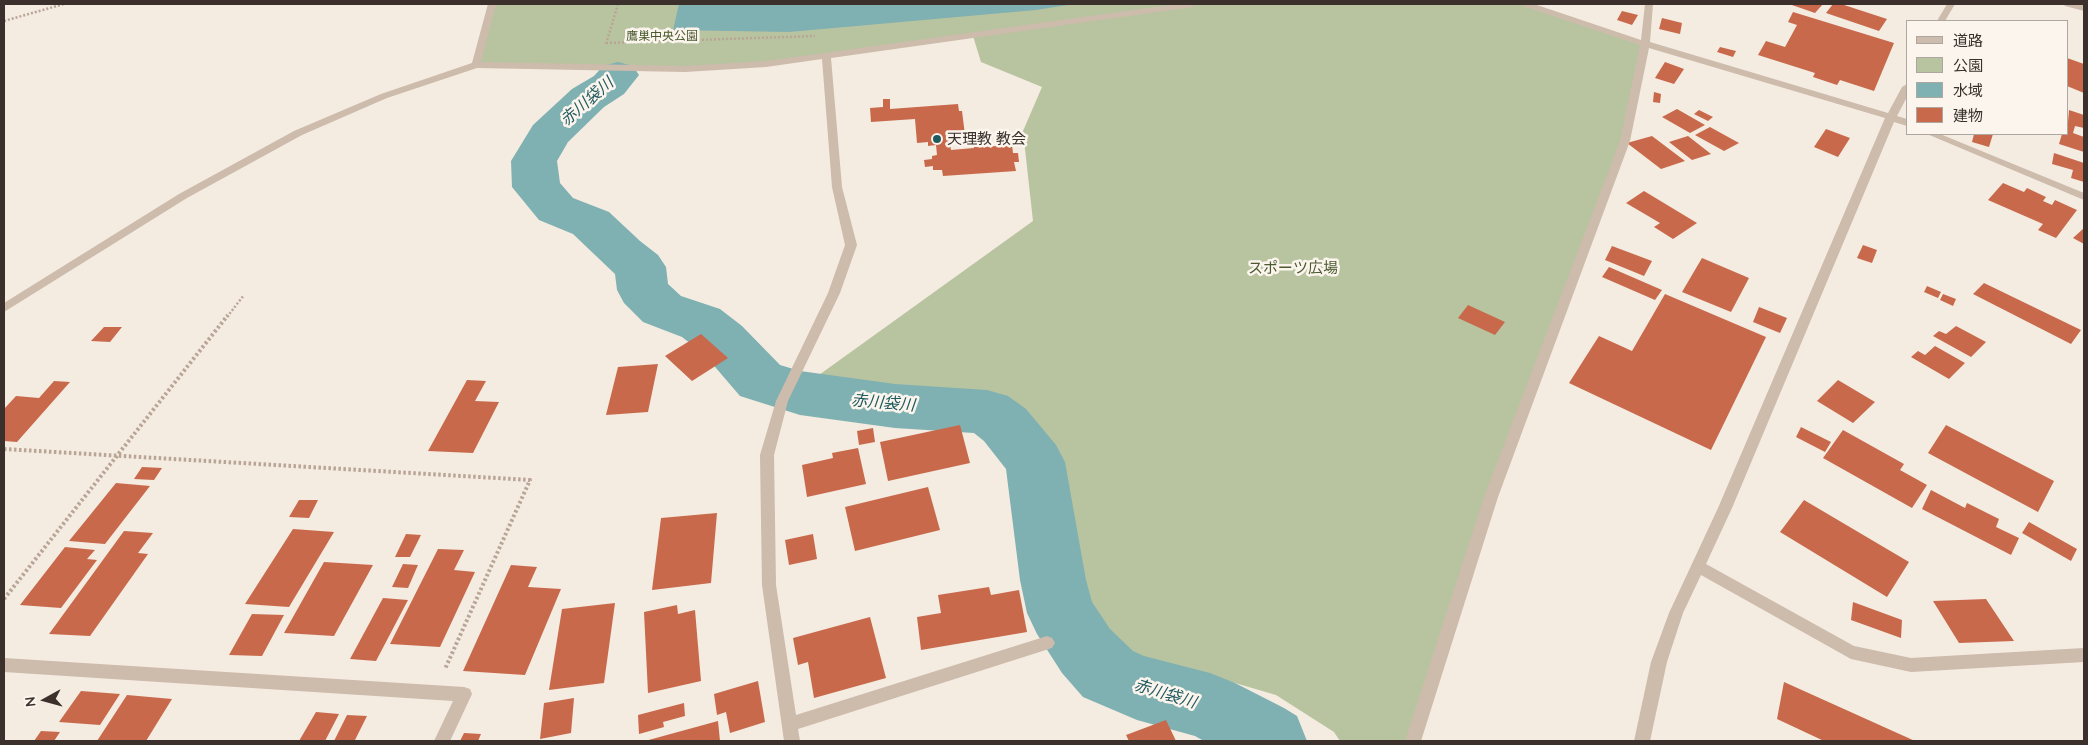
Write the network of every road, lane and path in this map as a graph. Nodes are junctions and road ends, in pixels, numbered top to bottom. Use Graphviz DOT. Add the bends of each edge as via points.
graph roads {
  1 [pos="64,4"];
  2 [pos="492,4"];
  3 [pos="618,4"];
  4 [pos="1192,4"];
  5 [pos="1526,4"];
  6 [pos="1649,4"];
  7 [pos="1951,4"];
  8 [pos="2068,4"];
  9 [pos="2084,8"];
  10 [pos="1942,20"];
  11 [pos="4,21"];
  12 [pos="817,36"];
  13 [pos="606,43"];
  14 [pos="1645,44"];
  15 [pos="826,56"];
  16 [pos="476,65"];
  17 [pos="599,66"];
  18 [pos="1906,89"];
  19 [pos="1891,117"];
  20 [pos="1906,123"];
  21 [pos="1934,135"];
  22 [pos="2084,197"];
  23 [pos="244,295"];
  24 [pos="4,308"];
  25 [pos="4,449"];
  26 [pos="116,456"];
  27 [pos="1699,567"];
  28 [pos="4,598"];
  29 [pos="1047,643"];
  30 [pos="2084,655"];
  31 [pos="4,664"];
  32 [pos="434,693"];
  33 [pos="790,724"];
  34 [pos="442,741"];
  35 [pos="792,741"];
  36 [pos="1414,741"];
  37 [pos="1642,741"];
  1 -- 11 [label="path"];
  2 -- 16 [label="street"];
  3 -- 13 [label="path"];
  4 -- 15 [label="street"];
  5 -- 14 [label="street"];
  6 -- 14 [label="street"];
  7 -- 10 [label="street"];
  8 -- 9 [label="street"];
  12 -- 13 [label="path"];
  13 -- 17 [label="path"];
  14 -- 19 [label="street"];
  14 -- 36 [label="street" via="1625,141 1491,497"];
  15 -- 17 [label="street" via="685,69"];
  15 -- 33 [label="street" via="837,187 851,245 834,293 782,401 767,455 769,575"];
  16 -- 17 [label="street"];
  16 -- 24 [label="street" via="384,96 298,133 183,196"];
  18 -- 19 [label="street"];
  19 -- 20 [label="street"];
  19 -- 27 [label="street"];
  21 -- 22 [label="street"];
  23 -- 26 [label="path"];
  25 -- 26 [label="path"];
  26 -- 28 [label="path"];
  26 -- 32 [label="path" via="530,480"];
  27 -- 30 [label="street" via="1851,652 1911,665"];
  27 -- 37 [label="street" via="1676,613 1659,662"];
  29 -- 33 [label="street"];
  31 -- 32 [label="street"];
  32 -- 34 [label="street" via="464,694"];
  33 -- 35 [label="street"];
}
